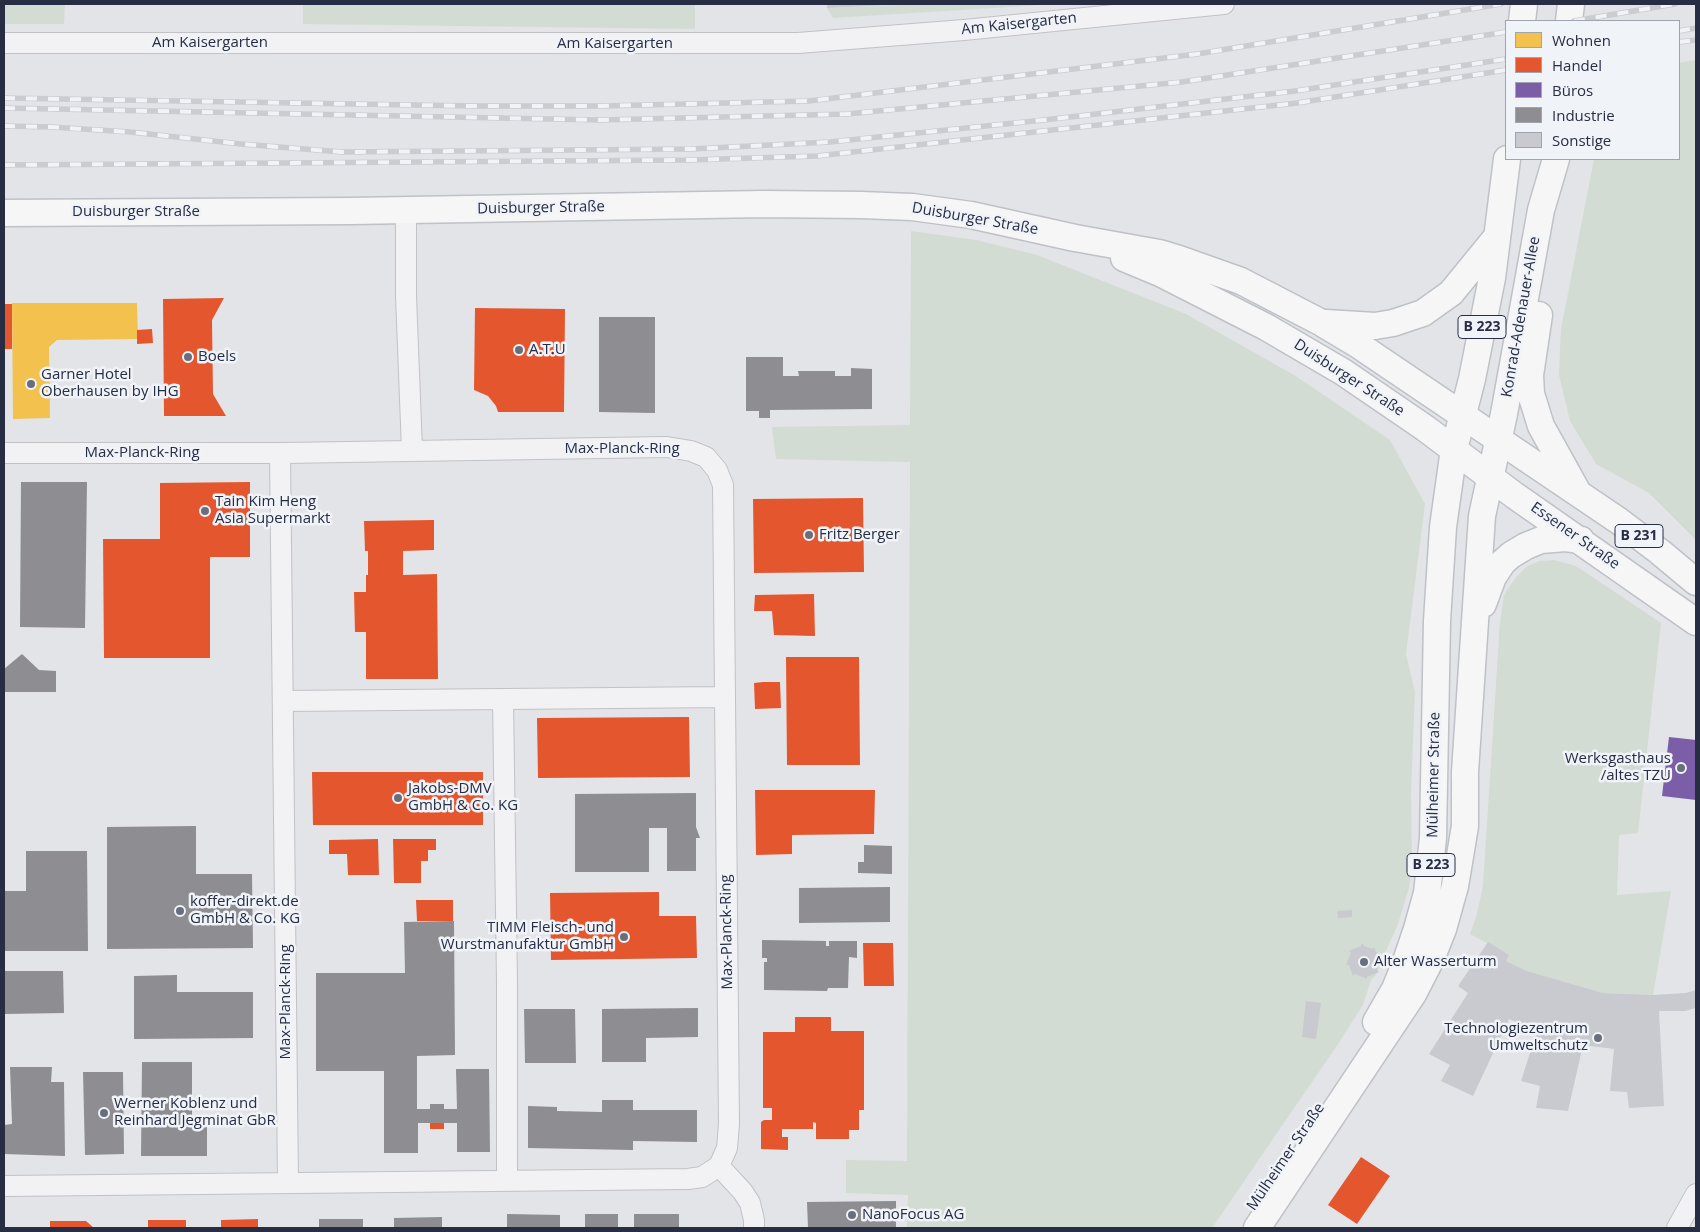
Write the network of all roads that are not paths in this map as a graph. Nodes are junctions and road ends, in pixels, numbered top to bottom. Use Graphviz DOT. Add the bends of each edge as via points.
graph roads {
  1 [pos="1224,4"];
  2 [pos="1524,4"];
  3 [pos="1571,4"];
  4 [pos="1522,20"];
  5 [pos="1569,20"];
  6 [pos="4,43"];
  7 [pos="1507,160"];
  8 [pos="1555,162"];
  9 [pos="406,210"];
  10 [pos="4,213"];
  11 [pos="1075,238"];
  12 [pos="1496,238"];
  13 [pos="1322,322"];
  14 [pos="1463,415"];
  15 [pos="1498,438"];
  16 [pos="1454,449"];
  17 [pos="412,450"];
  18 [pos="4,453"];
  19 [pos="280,453"];
  20 [pos="1490,477"];
  21 [pos="1578,493"];
  22 [pos="1581,540"];
  23 [pos="1696,582"];
  24 [pos="1696,622"];
  25 [pos="1474,636"];
  26 [pos="725,697"];
  27 [pos="502,700"];
  28 [pos="284,702"];
  29 [pos="719,1166"];
  30 [pos="507,1180"];
  31 [pos="288,1183"];
  32 [pos="4,1186"];
  33 [pos="1696,1194"];
  34 [pos="754,1228"];
  35 [pos="1238,1228"];
  36 [pos="1257,1228"];
  37 [pos="1677,1228"];
  1 -- 6 [label="street, Am Kaisergarten" via="798,43"];
  2 -- 4 [label="main road"];
  3 -- 5 [label="main road"];
  7 -- 12 [label="main road, B 223"];
  8 -- 15 [label="main road, Konrad-Adenauer-Allee / B 223" via="1541,210"];
  8 -- 21 [label="main road" via="1556,215 1530,375 1531,394 1541,426"];
  9 -- 10 [label="main road, Duisburger Straße"];
  9 -- 11 [label="main road, Duisburger Straße" via="869,205 971,215"];
  9 -- 17 [label="street"];
  11 -- 13 [label="main road, Duisburger Straße" via="1159,253 1202,266 1262,291"];
  11 -- 16 [label="main road, Duisburger Straße" via="1160,273 1300,346"];
  12 -- 13 [label="main road" via="1450,293 1422,313 1374,326"];
  12 -- 14 [label="main road, B 223" via="1492,278"];
  13 -- 14 [label="main road, Duisburger Straße"];
  14 -- 15 [label="main road, B 231"];
  14 -- 16 [label="main road, B 223"];
  15 -- 20 [label="main road, Konrad-Adenauer-Allee / B 223"];
  15 -- 21 [label="main road, B 231"];
  16 -- 20 [label="main road, Essener Straße / B 231"];
  16 -- 35 [label="main road, Mülheimer Straße / B 223" via="1440,560 1432,847 1417,929 1400,978 1383,1011"];
  17 -- 19 [label="street, Max-Planck-Ring"];
  17 -- 26 [label="street, Max-Planck-Ring" via="673,447 706,457 717,470 723,485"];
  18 -- 19 [label="street, Max-Planck-Ring"];
  19 -- 28 [label="street, Max-Planck-Ring"];
  20 -- 22 [label="main road, Essener Straße / B 231"];
  20 -- 25 [label="main road, Mülheimer Straße / B 223" via="1482,516"];
  21 -- 23 [label="main road, B 231" via="1654,546"];
  22 -- 24 [label="main road, Essener Straße / B 231"];
  22 -- 25 [label="main road" via="1541,540 1507,558 1493,577"];
  25 -- 36 [label="main road, Mülheimer Straße / B 223" via="1465,772 1465,826 1457,878 1443,929 1413,994"];
  26 -- 27 [label="street"];
  26 -- 29 [label="street, Max-Planck-Ring" via="729,1128 727,1148"];
  27 -- 28 [label="street"];
  27 -- 30 [label="street"];
  28 -- 31 [label="street, Max-Planck-Ring"];
  29 -- 30 [label="street" via="702,1178 688,1179"];
  29 -- 34 [label="street" via="750,1203"];
  30 -- 31 [label="street"];
  31 -- 32 [label="street"];
  33 -- 37 [label="street"];
}
